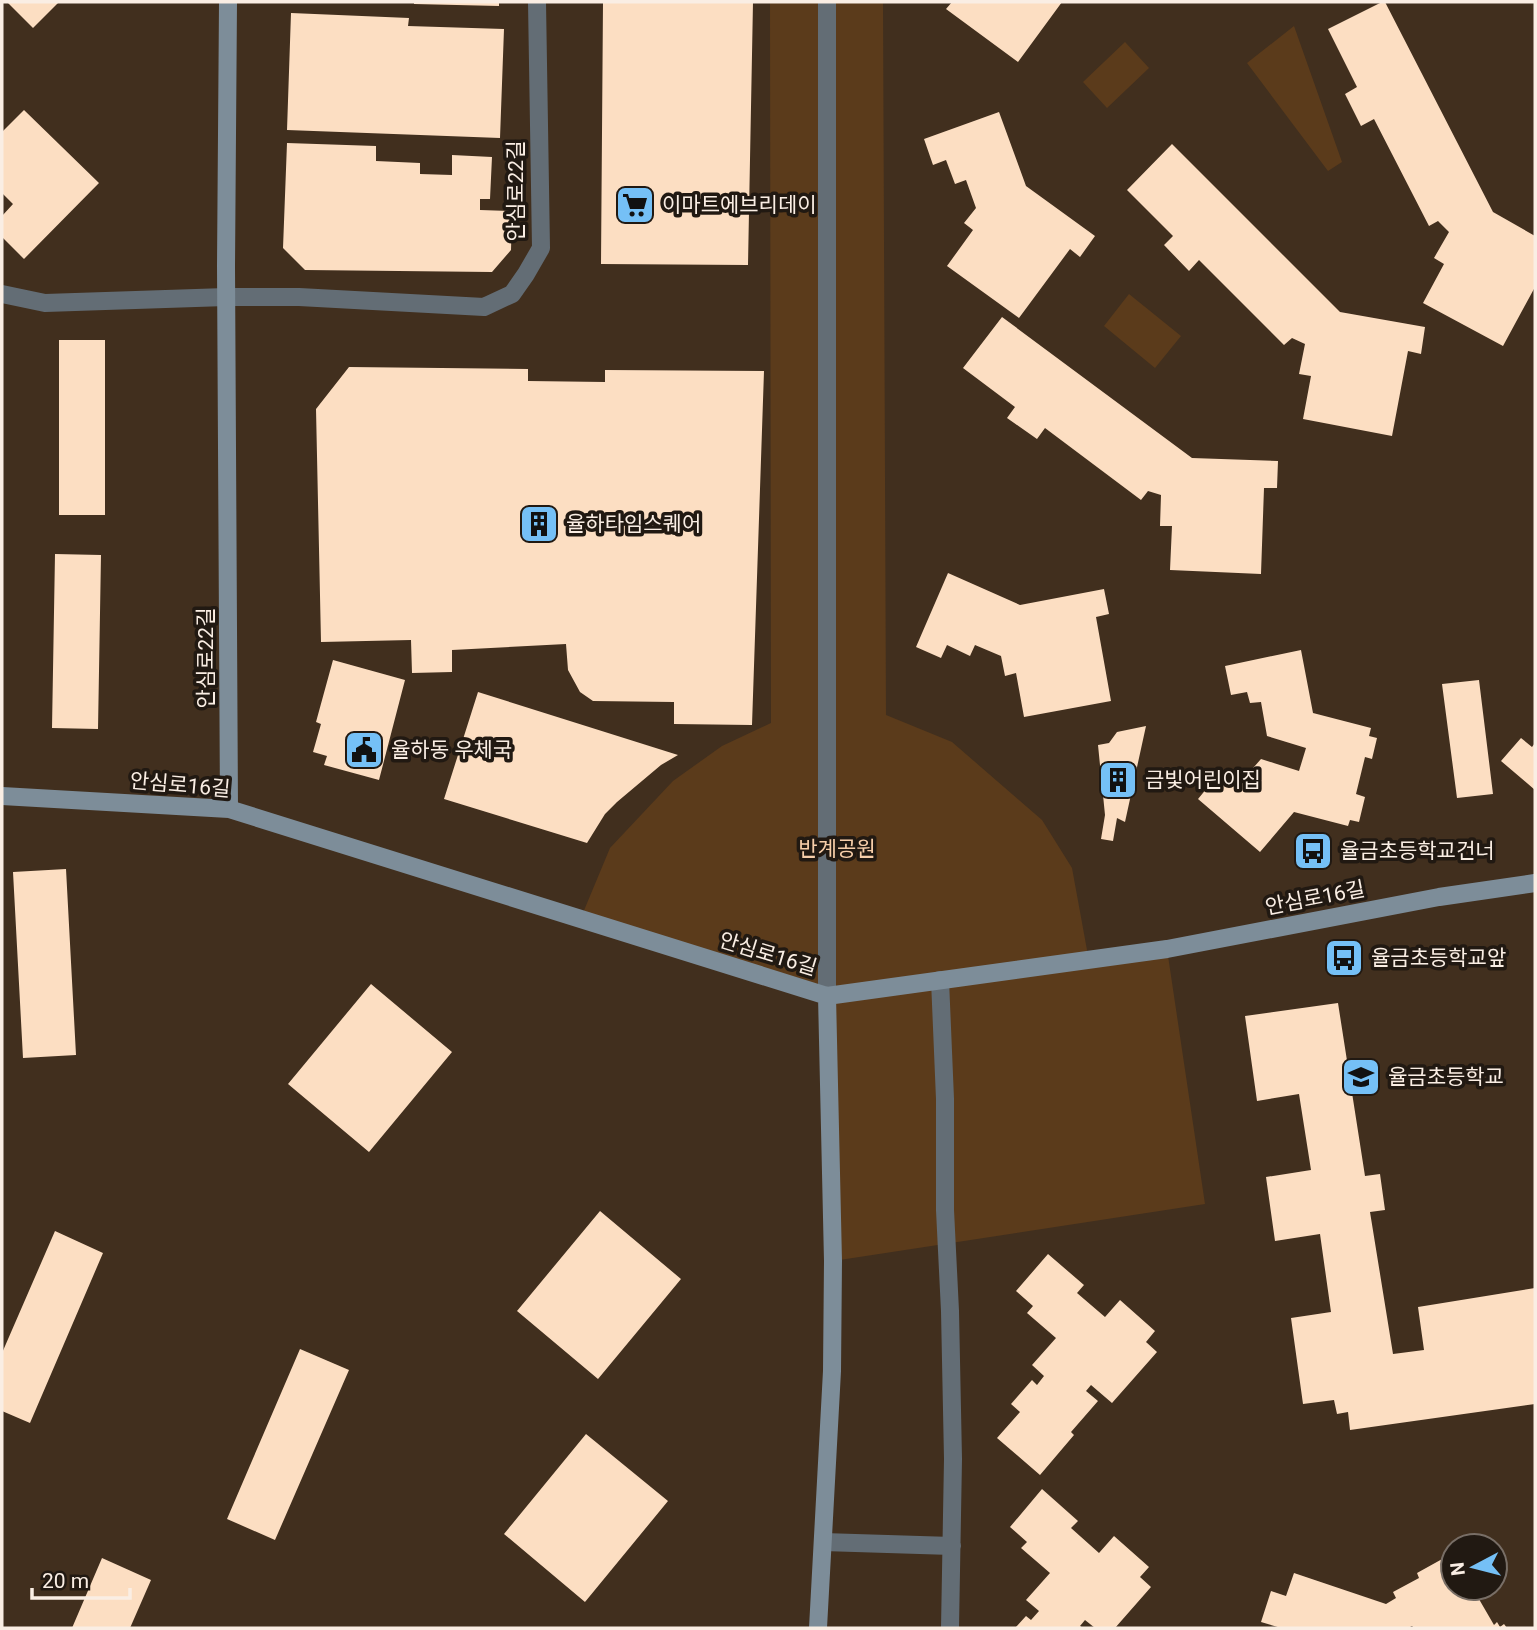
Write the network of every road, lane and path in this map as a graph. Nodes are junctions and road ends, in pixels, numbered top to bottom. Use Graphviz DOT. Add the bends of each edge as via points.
graph roads {
  1 [pos="228,2"];
  2 [pos="537,2"];
  3 [pos="827,2"];
  4 [pos="2,295"];
  5 [pos="226,297"];
  6 [pos="2,796"];
  7 [pos="229,809"];
  8 [pos="1535,883"];
  9 [pos="940,980"];
  10 [pos="827,996"];
  11 [pos="822,1542"];
  12 [pos="952,1546"];
  13 [pos="818,1628"];
  14 [pos="950,1628"];
  1 -- 5 [label="main road, 안심로22길"];
  2 -- 5 [label="street, 안심로22길" via="541,248 512,294 484,307"];
  3 -- 10 [label="street"];
  4 -- 5 [label="street" via="45,303"];
  5 -- 7 [label="main road, 안심로22길"];
  6 -- 7 [label="main road, 안심로16길"];
  7 -- 10 [label="main road, 안심로16길"];
  8 -- 9 [label="main road, 안심로16길" via="1167,950"];
  9 -- 10 [label="main road, 안심로16길"];
  9 -- 12 [label="street"];
  10 -- 11 [label="main road" via="833,1261"];
  11 -- 12 [label="street"];
  11 -- 13 [label="main road"];
  12 -- 14 [label="street"];
}
